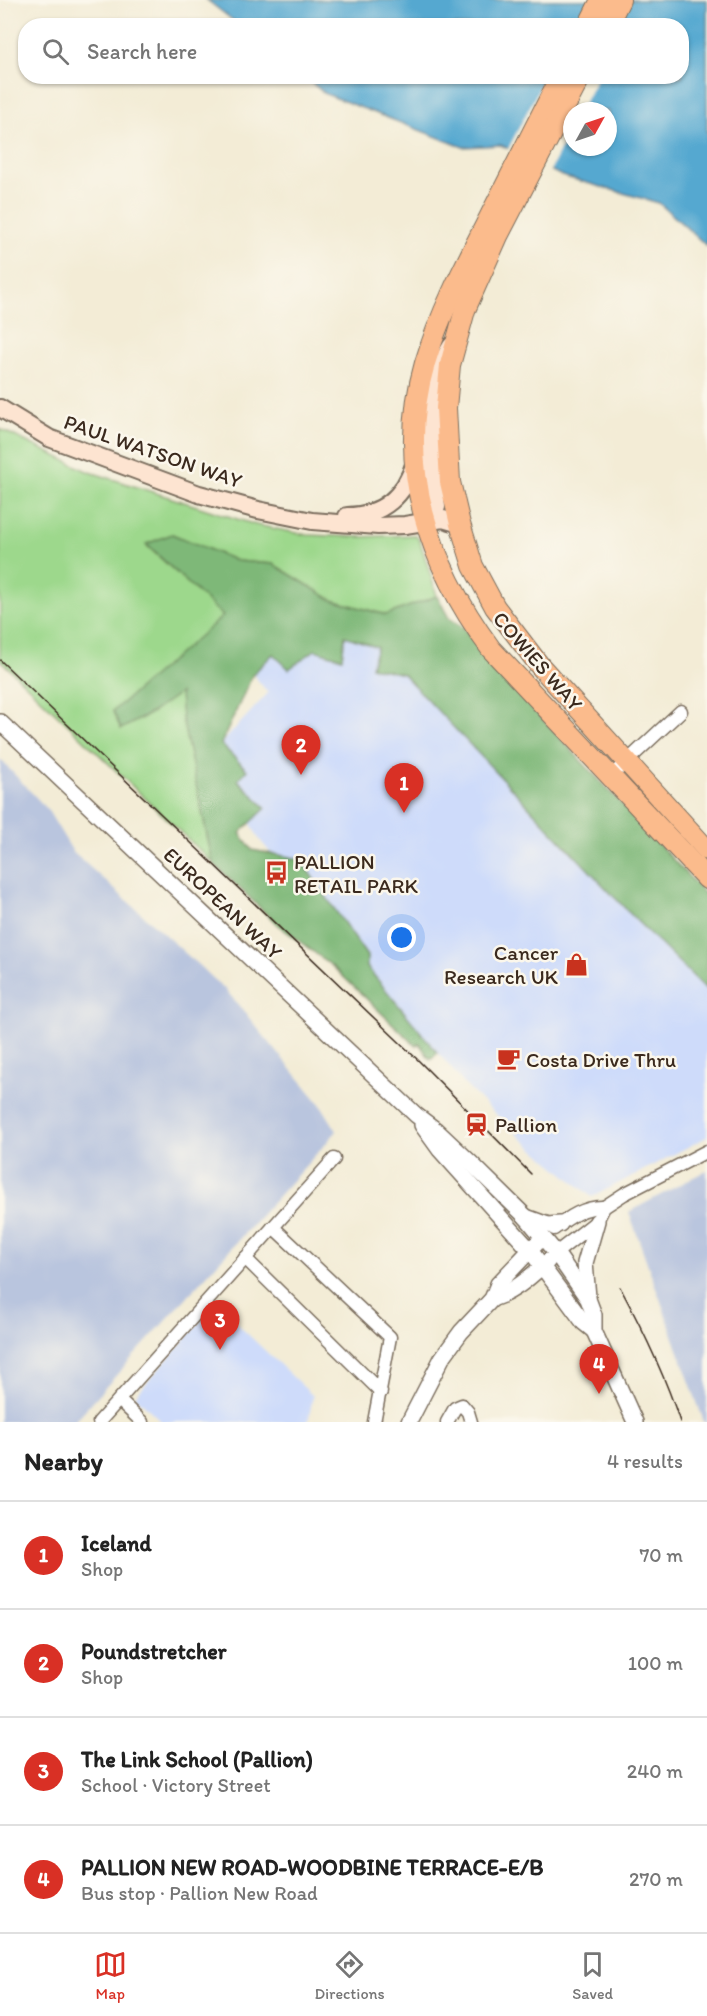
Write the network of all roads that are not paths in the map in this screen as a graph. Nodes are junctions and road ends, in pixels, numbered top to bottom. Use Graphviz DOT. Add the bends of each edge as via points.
graph roads {
  1 [pos="601,0"];
  2 [pos="620,0"];
  3 [pos="592,18"];
  4 [pos="611,18"];
  5 [pos="557,84"];
  6 [pos="576,84"];
  7 [pos="491,232"];
  8 [pos="458,332"];
  9 [pos="0,408"];
  10 [pos="416,458"];
  11 [pos="298,518"];
  12 [pos="425,522"];
  13 [pos="460,524"];
  14 [pos="681,711"];
  15 [pos="0,722"];
  16 [pos="627,761"];
  17 [pos="609,777"];
  18 [pos="707,850"];
  19 [pos="707,879"];
  20 [pos="416,1115"];
  21 [pos="707,1151"];
  22 [pos="334,1159"];
  23 [pos="601,1214"];
  24 [pos="526,1217"];
  25 [pos="560,1224"];
  26 [pos="273,1227"];
  27 [pos="543,1238"];
  28 [pos="530,1250"];
  29 [pos="556,1253"];
  30 [pos="245,1258"];
  31 [pos="543,1266"];
  32 [pos="492,1299"];
  33 [pos="588,1299"];
  34 [pos="594,1331"];
  35 [pos="381,1392"];
  36 [pos="119,1400"];
  37 [pos="99,1422"];
  38 [pos="142,1422"];
  39 [pos="374,1422"];
  40 [pos="409,1422"];
  41 [pos="447,1422"];
  42 [pos="471,1422"];
  43 [pos="634,1422"];
  1 -- 3 [label="highway"];
  2 -- 4 [label="highway"];
  5 -- 7 [label="highway"];
  6 -- 7 [label="highway"];
  7 -- 8 [label="highway, COWIES WAY"];
  7 -- 10 [label="highway, COWIES WAY" via="450,297 425,365 418,397"];
  8 -- 12 [label="main road" via="440,365 435,390 430,438 437,507"];
  8 -- 13 [label="highway, COWIES WAY" via="446,408 450,482"];
  9 -- 11 [label="main road, PAUL WATSON WAY" via="59,442 200,494"];
  10 -- 11 [label="main road, PAUL WATSON WAY" via="408,480 375,513"];
  10 -- 12 [label="highway, COWIES WAY"];
  11 -- 12 [label="main road, PAUL WATSON WAY" via="378,526"];
  12 -- 13 [label="main road, PAUL WATSON WAY" via="443,519"];
  12 -- 17 [label="highway, COWIES WAY" via="445,574 478,632"];
  13 -- 16 [label="highway, COWIES WAY" via="473,566 495,607 540,666"];
  14 -- 16 [label="street"];
  15 -- 20 [label="street, EUROPEAN WAY"];
  16 -- 17 [label="street"];
  16 -- 18 [label="highway, COWIES WAY"];
  17 -- 19 [label="highway, COWIES WAY"];
  20 -- 24 [label="street, EUROPEAN WAY"];
  20 -- 28 [label="street, EUROPEAN WAY" via="440,1150"];
  21 -- 23 [label="street" via="624,1194"];
  22 -- 26 [label="street"];
  23 -- 25 [label="street" via="585,1210"];
  23 -- 29 [label="street"];
  23 -- 33 [label="street" via="585,1263"];
  24 -- 25 [label="street" via="548,1225"];
  24 -- 27 [label="street, EUROPEAN WAY"];
  25 -- 27 [label="street"];
  26 -- 30 [label="street"];
  26 -- 35 [label="street" via="390,1337"];
  27 -- 28 [label="street"];
  27 -- 29 [label="street, EUROPEAN WAY"];
  28 -- 31 [label="street, EUROPEAN WAY"];
  28 -- 32 [label="street" via="498,1284"];
  29 -- 31 [label="street"];
  29 -- 33 [label="street, EUROPEAN WAY"];
  30 -- 35 [label="street"];
  30 -- 36 [label="street"];
  31 -- 32 [label="street" via="506,1295"];
  31 -- 34 [label="street, EUROPEAN WAY"];
  32 -- 40 [label="street" via="442,1358"];
  33 -- 34 [label="street"];
  34 -- 43 [label="street"];
  35 -- 39 [label="street"];
  36 -- 37 [label="street"];
  36 -- 38 [label="street"];
  41 -- 42 [label="street" via="455,1408 462,1405"];
}
